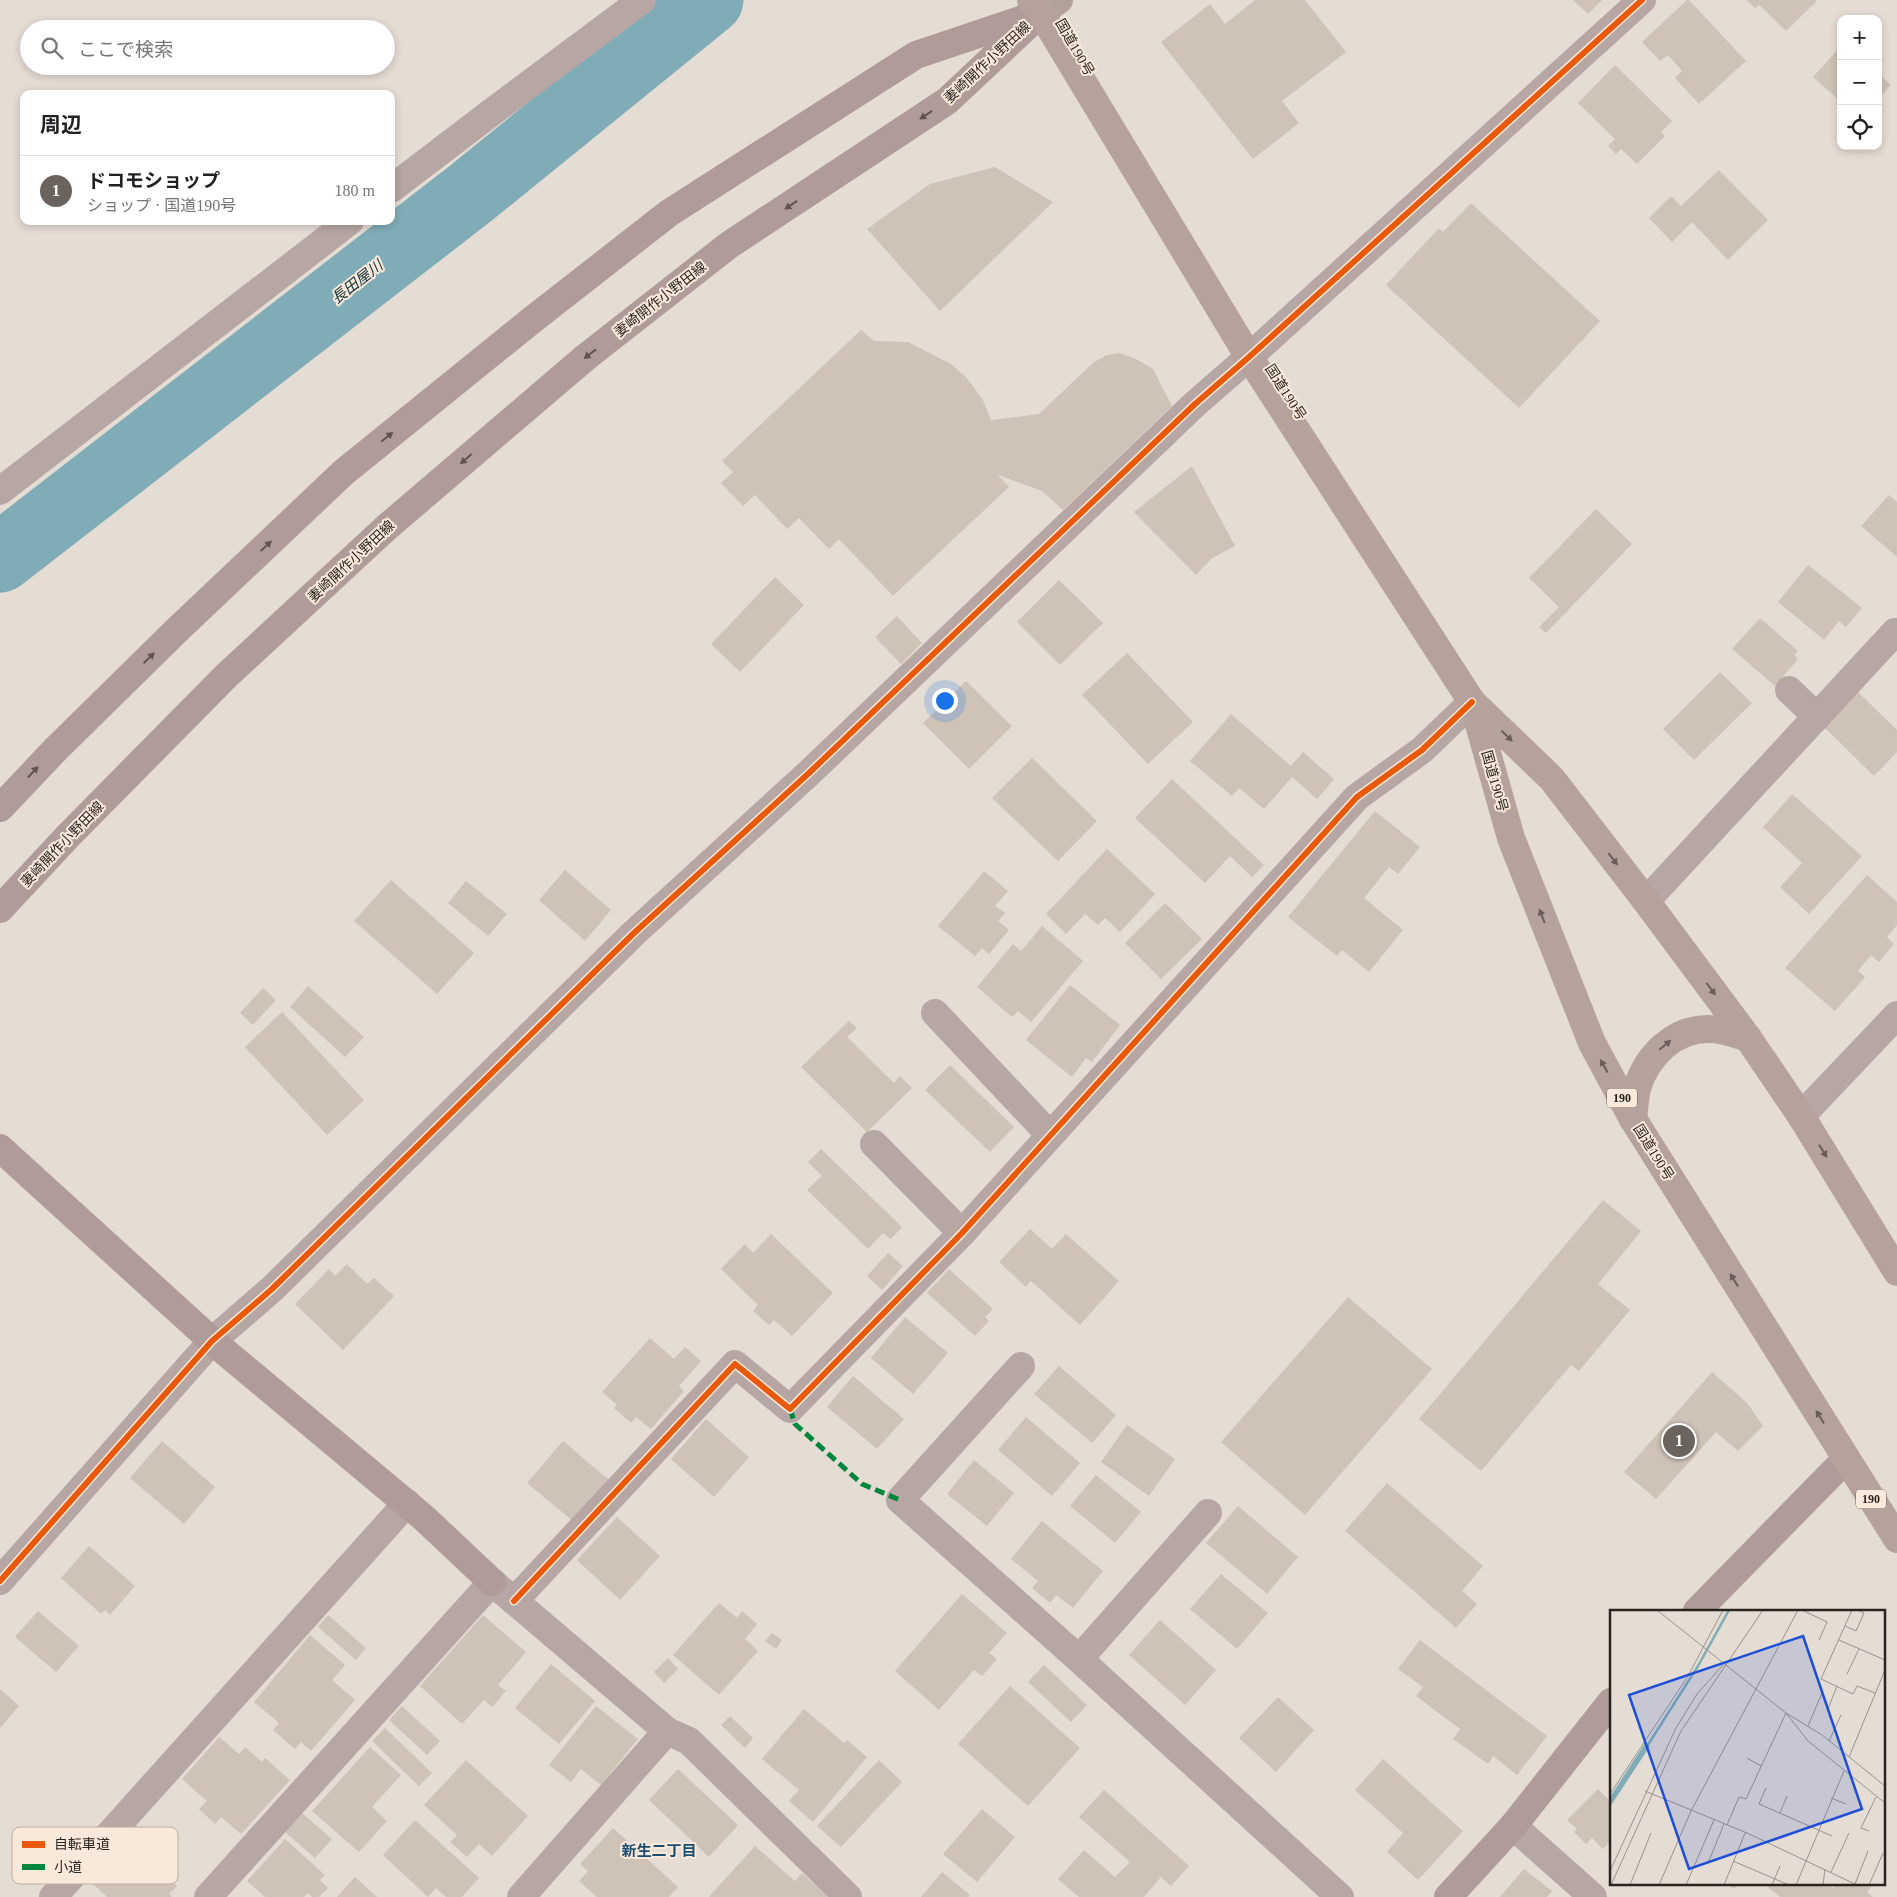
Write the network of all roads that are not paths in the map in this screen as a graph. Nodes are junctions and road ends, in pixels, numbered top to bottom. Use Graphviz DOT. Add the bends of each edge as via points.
graph roads {
  1 [pos="642,0"];
  2 [pos="1642,0"];
  3 [pos="1044,4"];
  4 [pos="395,186"];
  5 [pos="345,225"];
  6 [pos="1249,357"];
  7 [pos="0,491"];
  8 [pos="1896,632"];
  9 [pos="1789,690"];
  10 [pos="1472,702"];
  11 [pos="1817,717"];
  12 [pos="0,808"];
  13 [pos="1646,901"];
  14 [pos="0,908"];
  15 [pos="935,1013"];
  16 [pos="1897,1015"];
  17 [pos="1748,1038"];
  18 [pos="1801,1116"];
  19 [pos="1633,1119"];
  20 [pos="1050,1135"];
  21 [pos="874,1144"];
  22 [pos="0,1148"];
  23 [pos="962,1233"];
  24 [pos="1897,1272"];
  25 [pos="212,1341"];
  26 [pos="1021,1366"];
  27 [pos="1846,1459"];
  28 [pos="407,1503"];
  29 [pos="1208,1513"];
  30 [pos="1897,1539"];
  31 [pos="0,1581"];
  32 [pos="492,1582"];
  33 [pos="514,1601"];
  34 [pos="1698,1610"];
  35 [pos="1079,1659"];
  36 [pos="1610,1703"];
  37 [pos="667,1731"];
  38 [pos="1513,1826"];
  39 [pos="116,1827"];
  40 [pos="65,1884"];
  41 [pos="53,1897"];
  42 [pos="208,1897"];
  43 [pos="522,1897"];
  44 [pos="848,1897"];
  45 [pos="1340,1897"];
  46 [pos="1448,1897"];
  47 [pos="1593,1897"];
  1 -- 4 [label="street"];
  2 -- 6 [label="street"];
  3 -- 6 [label="highway, 国道190号 / 190"];
  12 -- 3 [label="main road, 妻崎開作小野田線, one-way" via="176,631 344,472 669,213 916,55"];
  3 -- 14 [label="main road, 妻崎開作小野田線, one-way" via="947,101 729,245 586,357 394,520 226,676"];
  5 -- 7 [label="street"];
  6 -- 10 [label="highway, 国道190号 / 190"];
  6 -- 25 [label="street" via="1195,404 809,773 634,933 272,1289"];
  8 -- 11 [label="street"];
  9 -- 11 [label="street"];
  10 -- 13 [label="highway, 国道190号 / 190, one-way" via="1552,779"];
  19 -- 10 [label="highway, 国道190号 / 190, one-way" via="1592,1044 1511,838"];
  10 -- 20 [label="street" via="1422,750 1357,797"];
  11 -- 13 [label="street"];
  13 -- 17 [label="highway, 国道190号 / 190, one-way"];
  15 -- 20 [label="street"];
  16 -- 18 [label="street"];
  17 -- 18 [label="highway, 国道190号 / 190"];
  19 -- 17 [label="highway, one-way" via="1637,1090 1646,1066 1671,1040 1689,1031 1708,1029 1724,1030"];
  18 -- 24 [label="highway, 国道190号 / 190, one-way"];
  27 -- 19 [label="highway, 国道190号 / 190, one-way"];
  20 -- 23 [label="street"];
  21 -- 23 [label="street"];
  22 -- 25 [label="main road"];
  23 -- 33 [label="street" via="790,1409 735,1364"];
  25 -- 28 [label="main road"];
  25 -- 31 [label="street"];
  26 -- 35 [label="street" via="900,1500"];
  27 -- 30 [label="highway, 国道190号 / 190"];
  27 -- 34 [label="main road"];
  28 -- 32 [label="main road"];
  28 -- 39 [label="street"];
  29 -- 35 [label="street"];
  32 -- 33 [label="street"];
  32 -- 42 [label="street"];
  33 -- 37 [label="street"];
  35 -- 45 [label="street"];
  36 -- 38 [label="main road"];
  37 -- 43 [label="street"];
  37 -- 44 [label="street" via="689,1741"];
  38 -- 46 [label="main road"];
  38 -- 47 [label="street"];
  40 -- 41 [label="street"];
}
